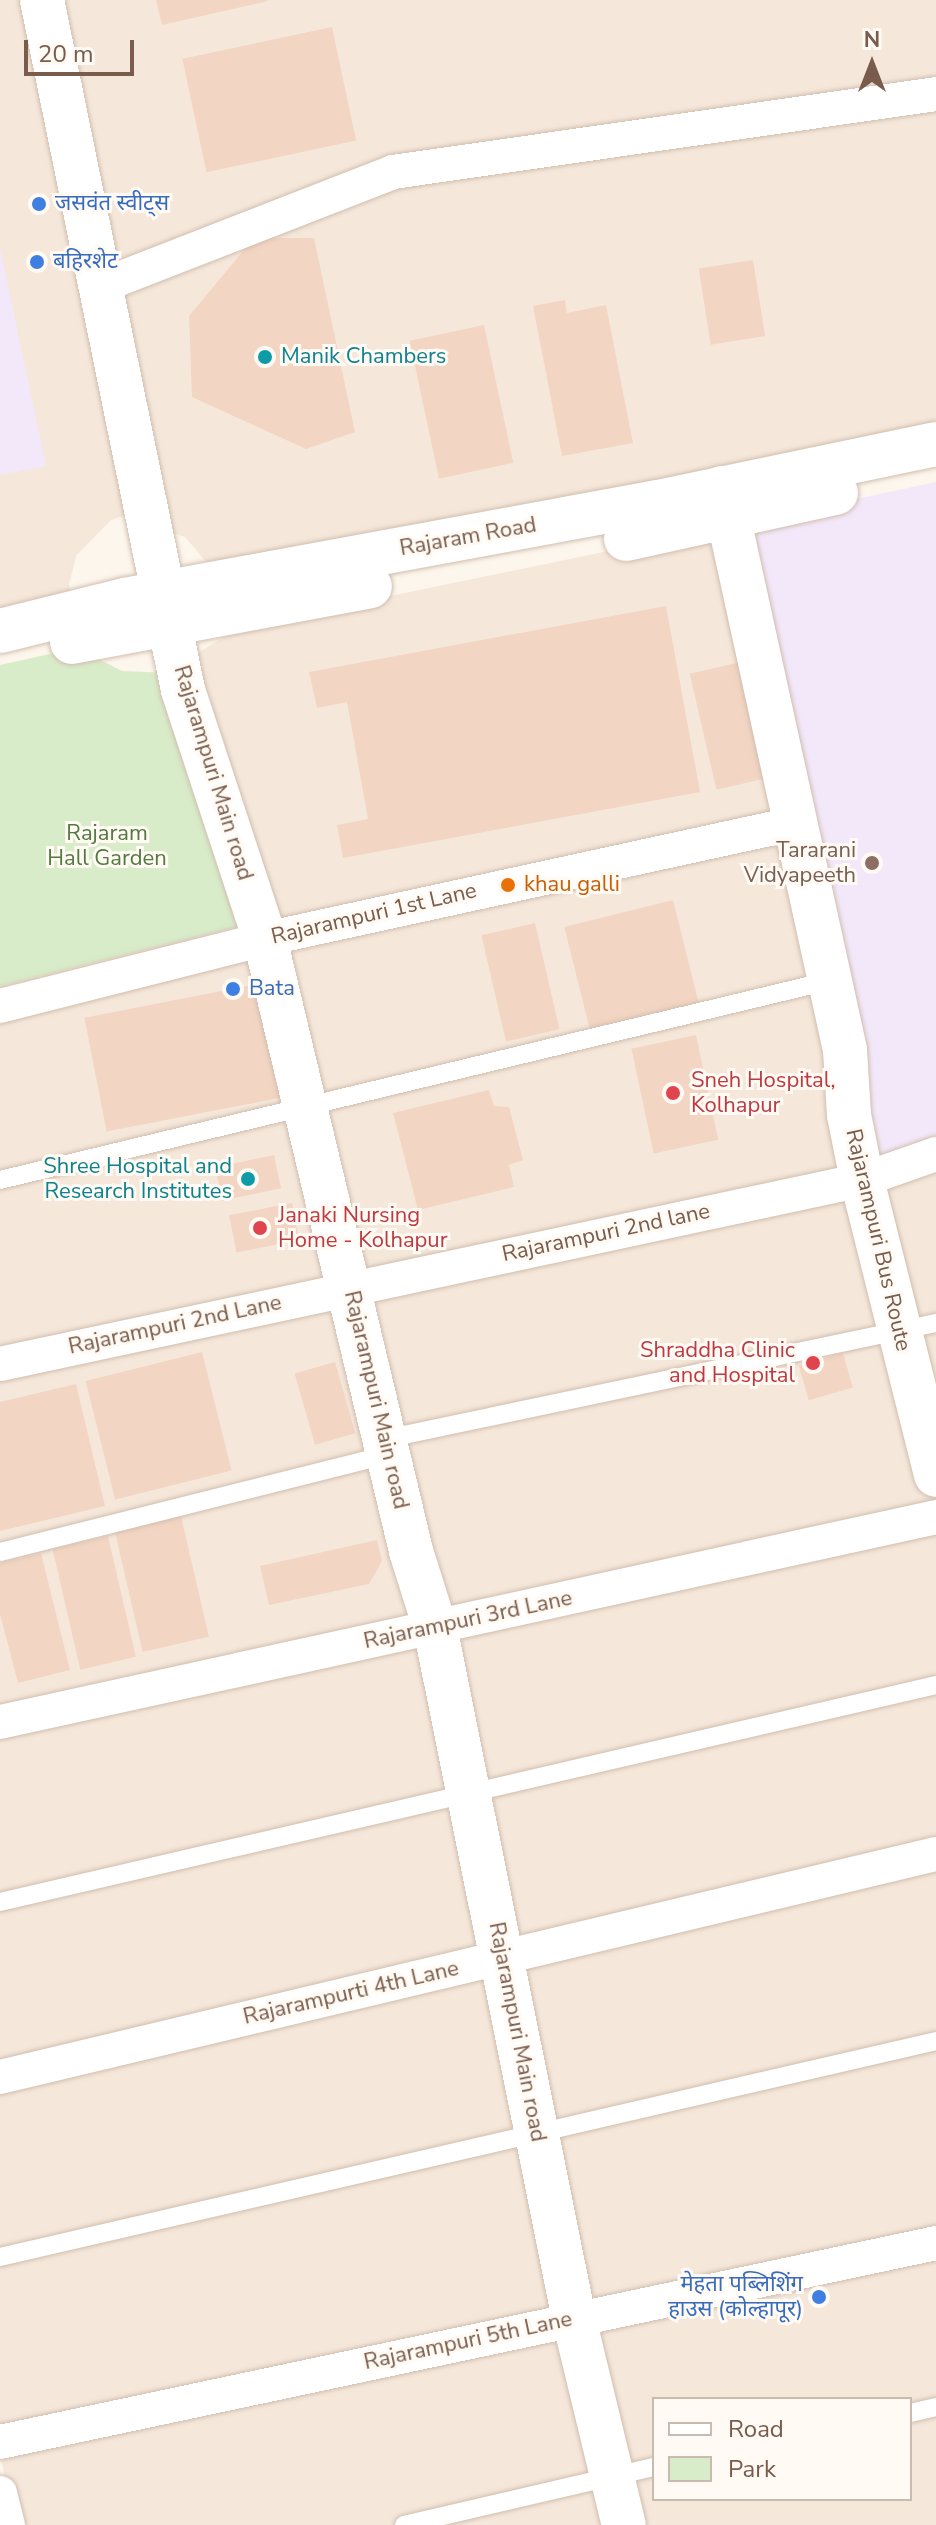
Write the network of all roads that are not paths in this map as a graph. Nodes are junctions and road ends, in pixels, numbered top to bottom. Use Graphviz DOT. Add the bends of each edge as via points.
graph roads {
  1 [pos="42,0"];
  2 [pos="936,94"];
  3 [pos="101,286"];
  4 [pos="936,444"];
  5 [pos="936,470"];
  6 [pos="725,504"];
  7 [pos="166,608"];
  8 [pos="0,631"];
  9 [pos="0,656"];
  10 [pos="797,823"];
  11 [pos="265,939"];
  12 [pos="828,981"];
  13 [pos="0,1006"];
  14 [pos="304,1109"];
  15 [pos="936,1154"];
  16 [pos="0,1180"];
  17 [pos="862,1180"];
  18 [pos="350,1288"];
  19 [pos="918,1328"];
  20 [pos="0,1364"];
  21 [pos="387,1447"];
  22 [pos="936,1475"];
  23 [pos="936,1517"];
  24 [pos="0,1552"];
  25 [pos="435,1627"];
  26 [pos="936,1685"];
  27 [pos="0,1722"];
  28 [pos="470,1792"];
  29 [pos="936,1854"];
  30 [pos="0,1902"];
  31 [pos="502,1958"];
  32 [pos="936,2041"];
  33 [pos="0,2077"];
  34 [pos="536,2132"];
  35 [pos="936,2243"];
  36 [pos="0,2257"];
  37 [pos="574,2319"];
  38 [pos="936,2407"];
  39 [pos="912,2413"];
  40 [pos="0,2442"];
  41 [pos="652,2467"];
  42 [pos="612,2476"];
  43 [pos="0,2493"];
  44 [pos="8,2525"];
  45 [pos="404,2525"];
  46 [pos="624,2525"];
  1 -- 3 [label="street, Rajarampuri Main road"];
  2 -- 3 [label="street" via="393,172"];
  3 -- 7 [label="street, Rajarampuri Main road"];
  4 -- 6 [label="street"];
  5 -- 6 [label="street"];
  6 -- 7 [label="street"];
  6 -- 10 [label="street, Rajarampuri Bus Route"];
  7 -- 8 [label="street"];
  7 -- 9 [label="street"];
  7 -- 11 [label="street, Rajarampuri Main road" via="183,690"];
  10 -- 11 [label="street, Rajarampuri 1st Lane"];
  10 -- 12 [label="street, Rajarampuri Bus Route"];
  11 -- 13 [label="street, Rajarampuri 1st Lane"];
  11 -- 14 [label="street, Rajarampuri Main road"];
  12 -- 14 [label="lane"];
  12 -- 17 [label="street, Rajarampuri Bus Route" via="845,1050"];
  14 -- 16 [label="lane"];
  14 -- 18 [label="street, Rajarampuri Main road"];
  15 -- 17 [label="street, Rajarampuri 2nd lane"];
  17 -- 18 [label="street, Rajarampuri 2nd lane"];
  17 -- 19 [label="street, Rajarampuri Bus Route"];
  18 -- 20 [label="street, Rajarampuri 2nd Lane"];
  18 -- 21 [label="street, Rajarampuri Main road"];
  19 -- 21 [label="lane"];
  19 -- 22 [label="street, Rajarampuri Bus Route"];
  21 -- 24 [label="lane"];
  21 -- 25 [label="street, Rajarampuri Main road"];
  23 -- 25 [label="street, Rajarampuri 3rd Lane"];
  25 -- 27 [label="street, Rajarampuri 3rd Lane"];
  25 -- 28 [label="street, Rajarampuri Main road"];
  26 -- 28 [label="lane"];
  28 -- 30 [label="lane"];
  28 -- 31 [label="street, Rajarampuri Main road"];
  29 -- 31 [label="street, Rajarampurti 4th Lane"];
  31 -- 33 [label="street, Rajarampurti 4th Lane"];
  31 -- 34 [label="street, Rajarampuri Main road"];
  32 -- 34 [label="lane"];
  34 -- 36 [label="lane"];
  34 -- 37 [label="street, Rajarampuri Main road"];
  35 -- 37 [label="street, Rajarampuri 5th Lane"];
  37 -- 40 [label="street, Rajarampuri 5th Lane"];
  37 -- 42 [label="street, Rajarampuri Main road"];
  38 -- 39 [label="lane"];
  41 -- 42 [label="lane"];
  42 -- 45 [label="lane"];
  42 -- 46 [label="street, Rajarampuri Main road"];
  43 -- 44 [label="street"];
}
